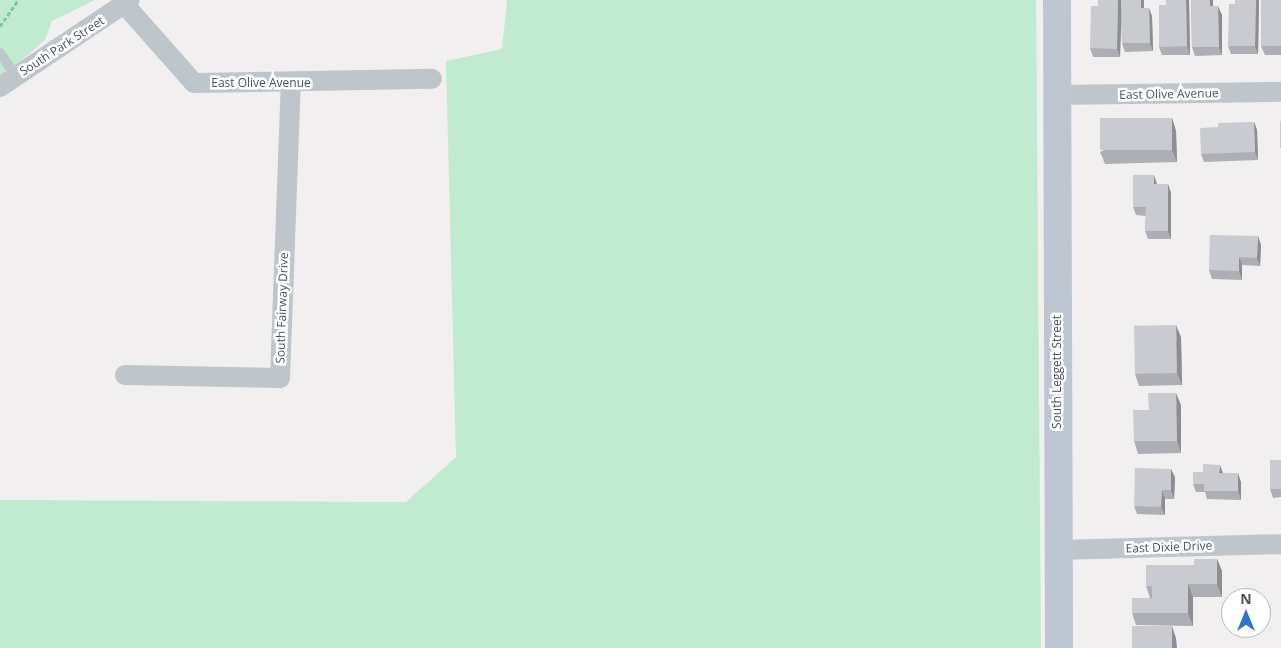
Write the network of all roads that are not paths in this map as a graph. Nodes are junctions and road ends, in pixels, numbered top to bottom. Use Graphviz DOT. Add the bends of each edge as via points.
graph roads {
  1 [pos="1057,0"];
  2 [pos="127,3"];
  3 [pos="0,53"];
  4 [pos="432,78"];
  5 [pos="8,82"];
  6 [pos="292,83"];
  7 [pos="1281,92"];
  8 [pos="1057,95"];
  9 [pos="125,375"];
  10 [pos="1281,544"];
  11 [pos="1057,550"];
  12 [pos="1059,648"];
  1 -- 8 [label="street, South Leggett Street"];
  2 -- 5 [label="street, South Park Street"];
  2 -- 6 [label="street, East Olive Avenue" via="194,83"];
  3 -- 5 [label="lane"];
  4 -- 6 [label="street, East Olive Avenue"];
  6 -- 9 [label="street, South Fairway Drive" via="280,378"];
  7 -- 8 [label="street, East Olive Avenue"];
  8 -- 11 [label="street, South Leggett Street"];
  10 -- 11 [label="street, East Dixie Drive"];
  11 -- 12 [label="street, South Leggett Street"];
}
